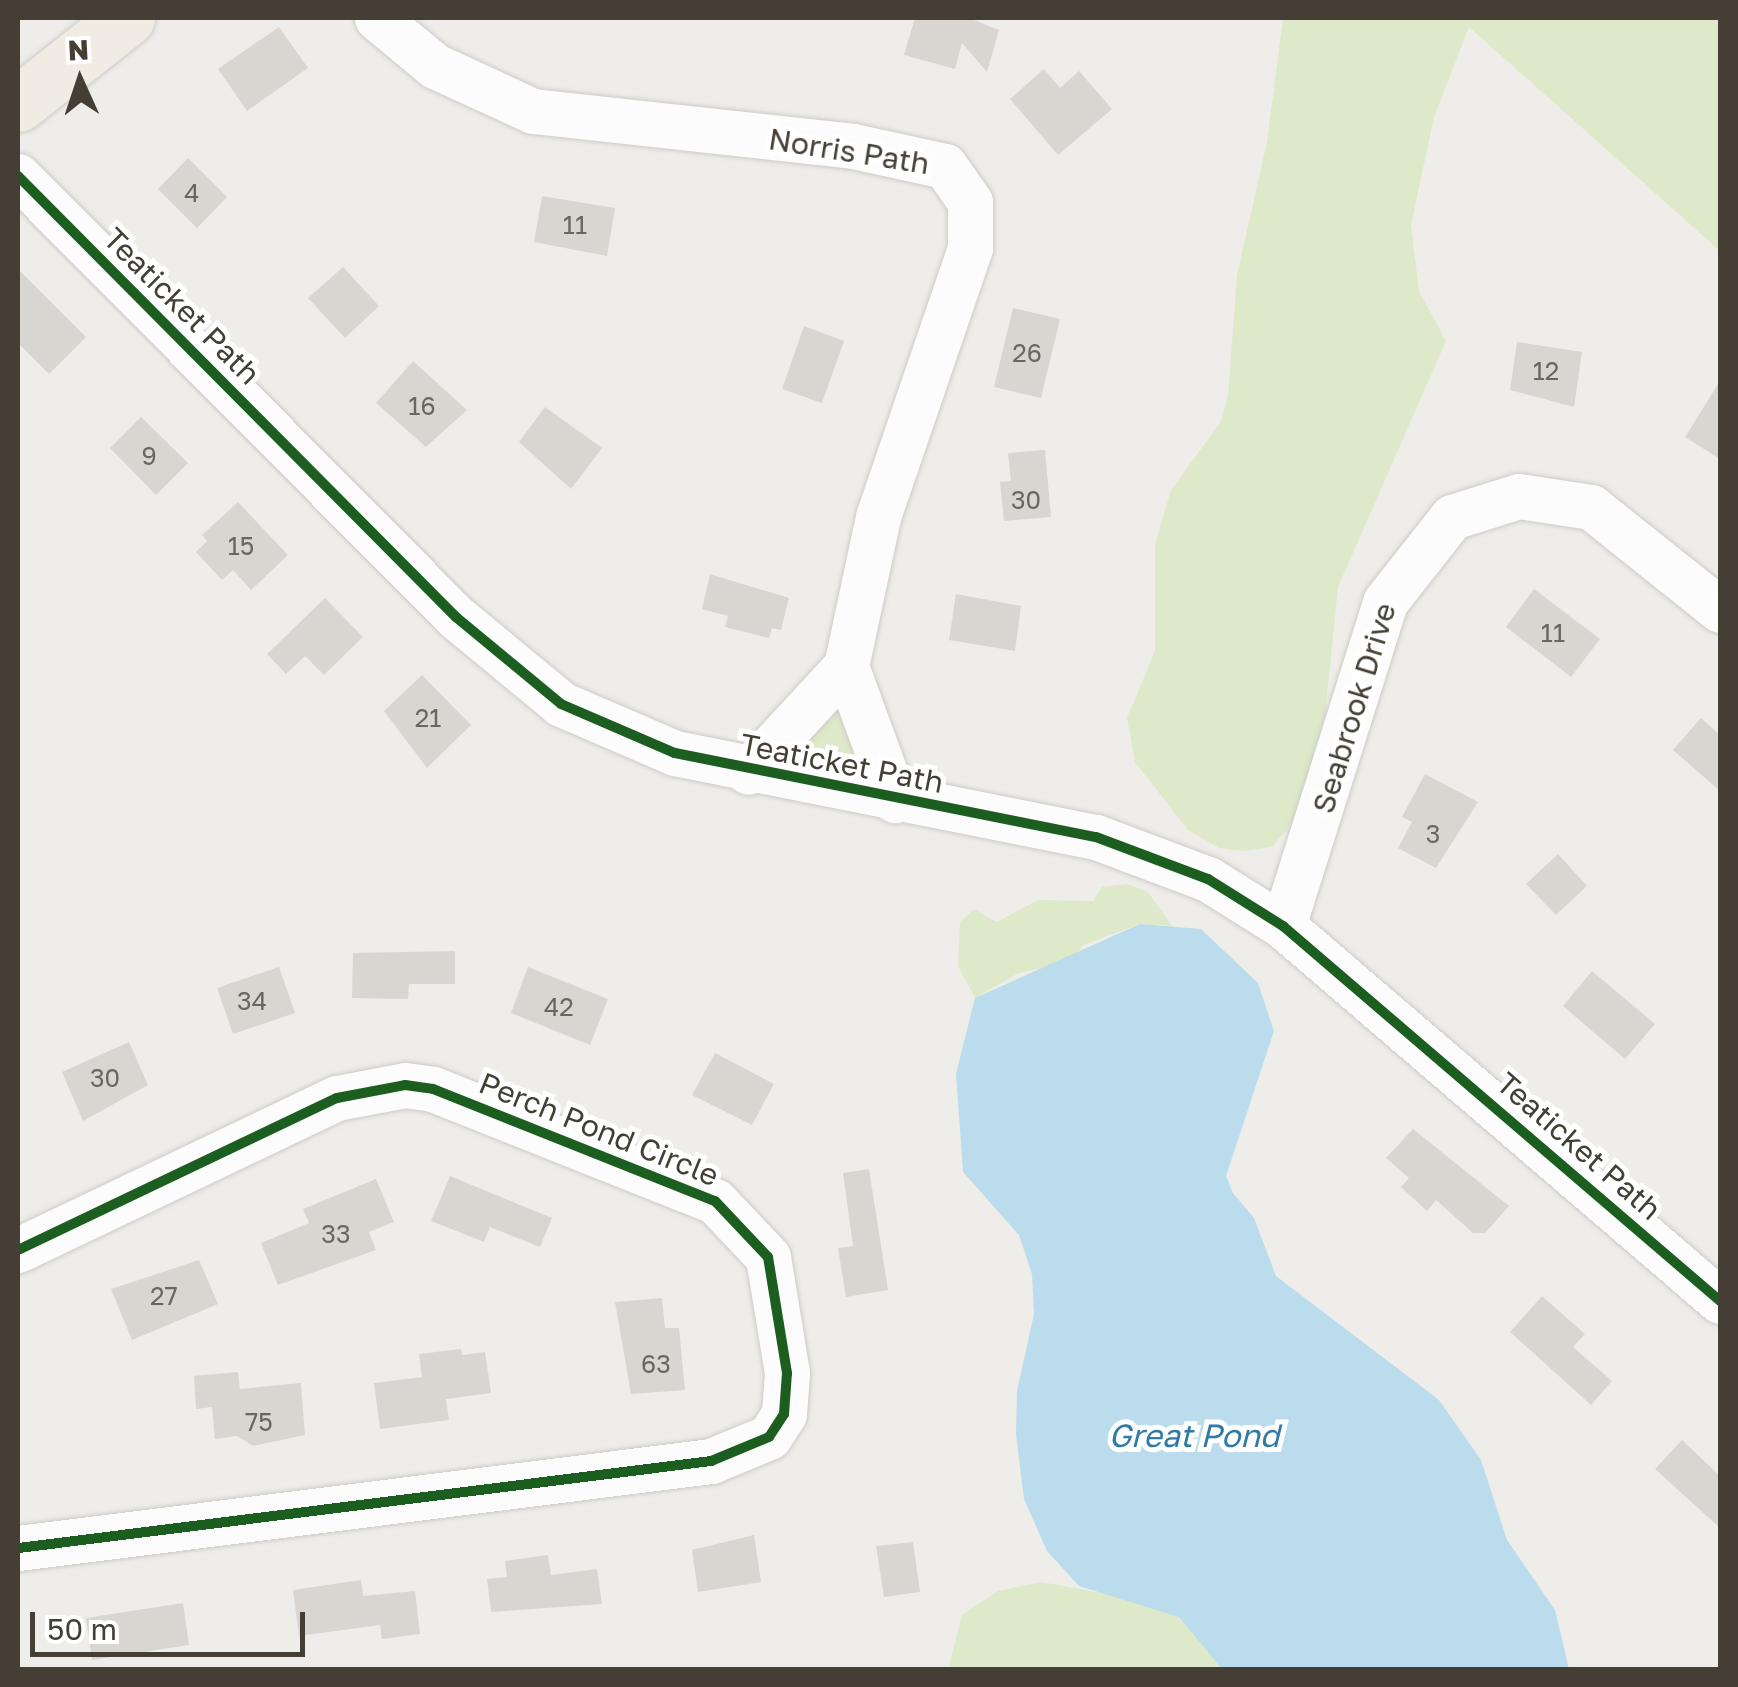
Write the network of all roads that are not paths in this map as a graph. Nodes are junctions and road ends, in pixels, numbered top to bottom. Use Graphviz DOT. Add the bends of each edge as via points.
graph roads {
  1 [pos="126,18"];
  2 [pos="376,18"];
  3 [pos="18,104"];
  4 [pos="18,176"];
  5 [pos="1720,610"];
  6 [pos="846,666"];
  7 [pos="748,772"];
  8 [pos="894,800"];
  9 [pos="1283,926"];
  10 [pos="18,1250"];
  11 [pos="1720,1301"];
  12 [pos="18,1548"];
  1 -- 3 [label="main road"];
  2 -- 6 [label="street, Norris Path" via="436,66 532,111 854,146 944,166 953,178 970,202 970,248 883,500"];
  4 -- 7 [label="street, Teaticket Path" via="456,617 538,688 590,721"];
  5 -- 9 [label="street, Seabrook Drive" via="1591,506 1520,496 1452,517 1385,602"];
  6 -- 7 [label="street"];
  6 -- 8 [label="street"];
  7 -- 8 [label="street, Teaticket Path"];
  8 -- 9 [label="street, Teaticket Path" via="1155,855"];
  9 -- 11 [label="street, Teaticket Path"];
  10 -- 12 [label="street, Perch Pond Circle" via="337,1098 405,1086 434,1090 715,1202 768,1257 787,1373 784,1414 769,1437 711,1460"];
}
